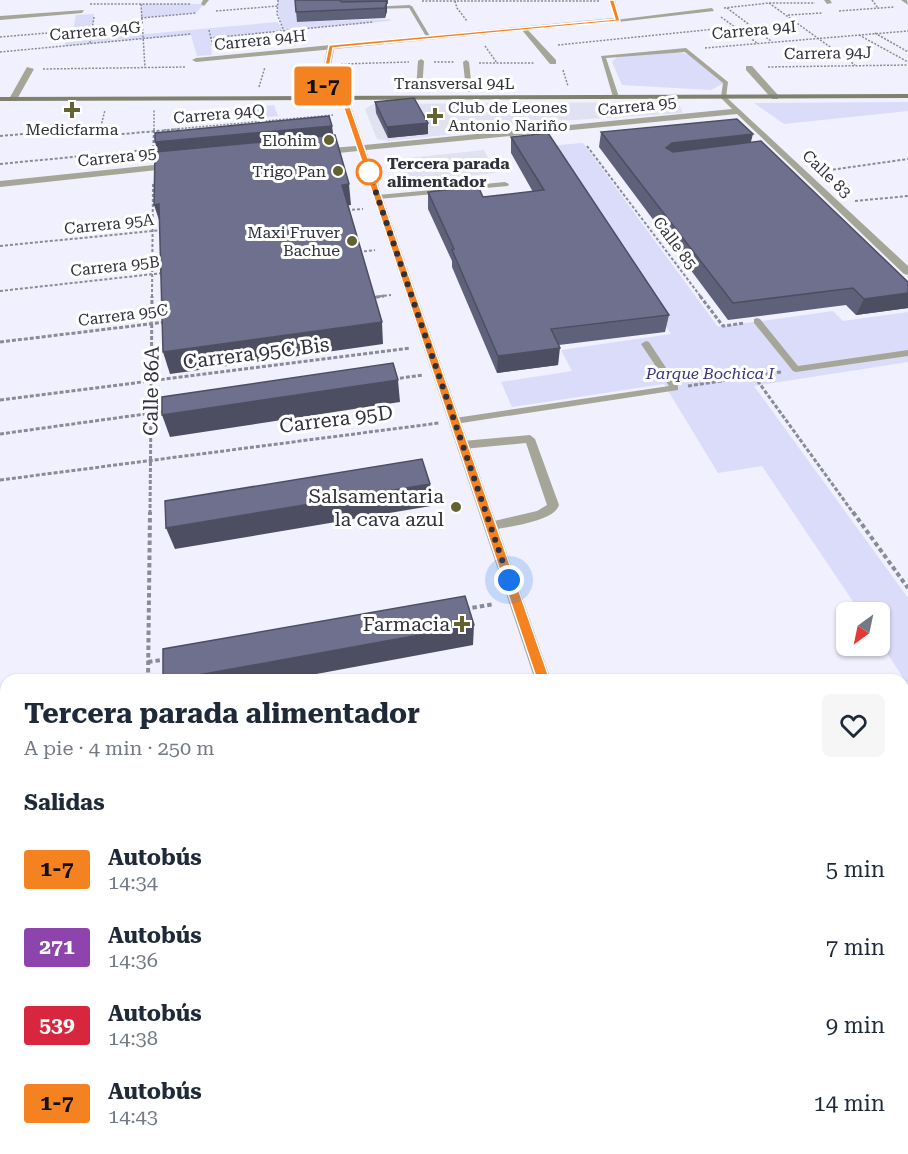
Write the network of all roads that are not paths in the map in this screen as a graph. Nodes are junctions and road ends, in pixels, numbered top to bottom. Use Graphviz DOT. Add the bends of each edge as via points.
graph roads {
  1 [pos="904,0"];
  2 [pos="612,1"];
  3 [pos="908,3"];
  4 [pos="410,7"];
  5 [pos="84,8"];
  6 [pos="363,8"];
  7 [pos="712,10"];
  8 [pos="0,18"];
  9 [pos="618,20"];
  10 [pos="524,29"];
  11 [pos="429,38"];
  12 [pos="331,46"];
  13 [pos="196,60"];
  14 [pos="420,61"];
  15 [pos="466,62"];
  16 [pos="553,62"];
  17 [pos="749,68"];
  18 [pos="30,69"];
  19 [pos="419,90"];
  20 [pos="469,90"];
  21 [pos="908,96"];
  22 [pos="616,97"];
  23 [pos="724,97"];
  24 [pos="775,97"];
  25 [pos="321,98"];
  26 [pos="344,98"];
  27 [pos="0,99"];
  28 [pos="13,99"];
  29 [pos="739,111"];
  30 [pos="361,147"];
  31 [pos="780,150"];
  32 [pos="766,152"];
  33 [pos="306,153"];
  34 [pos="188,165"];
  35 [pos="0,184"];
  36 [pos="505,184"];
  37 [pos="378,197"];
  38 [pos="908,272"];
  39 [pos="757,321"];
  40 [pos="646,344"];
  41 [pos="908,353"];
  42 [pos="455,421"];
  43 [pos="463,445"];
  44 [pos="490,526"];
  45 [pos="541,674"];
  1 -- 3 [label="lane"];
  2 -- 9 [label="street"];
  4 -- 6 [label="lane" via="393,4"];
  4 -- 11 [label="street"];
  5 -- 8 [label="street"];
  7 -- 9 [label="lane, Carrera 94H"];
  9 -- 10 [label="street, Carrera 94H"];
  10 -- 11 [label="street, Carrera 94H"];
  10 -- 16 [label="street"];
  11 -- 12 [label="street, Carrera 94H"];
  12 -- 13 [label="street, Carrera 94H"];
  12 -- 25 [label="street"];
  14 -- 19 [label="lane"];
  15 -- 20 [label="lane"];
  17 -- 24 [label="street"];
  18 -- 28 [label="street"];
  21 -- 24 [label="main road, Transversal 94L"];
  22 -- 23 [label="main road, Transversal 94L"];
  22 -- 23 [label="lane, Carrera 94I" via="603,57 686,50 726,83"];
  22 -- 26 [label="main road, Transversal 94L"];
  23 -- 24 [label="main road, Transversal 94L"];
  23 -- 29 [label="street, Calle 83"];
  25 -- 26 [label="main road, Transversal 94L"];
  25 -- 28 [label="main road, Transversal 94L"];
  26 -- 30 [label="street"];
  27 -- 28 [label="main road, Transversal 94L"];
  29 -- 30 [label="street, Carrera 95"];
  29 -- 31 [label="street, Calle 83"];
  30 -- 33 [label="street, Carrera 95"];
  30 -- 37 [label="street"];
  31 -- 32 [label="lane"];
  31 -- 38 [label="street, Calle 83"];
  34 -- 35 [label="street, Carrera 95"];
  36 -- 37 [label="lane"];
  37 -- 42 [label="street"];
  39 -- 41 [label="lane" via="796,369"];
  40 -- 42 [label="lane" via="675,388"];
  42 -- 43 [label="street"];
  43 -- 44 [label="street"];
  43 -- 44 [label="lane" via="530,439 554,505 540,514"];
  44 -- 45 [label="street"];
}
